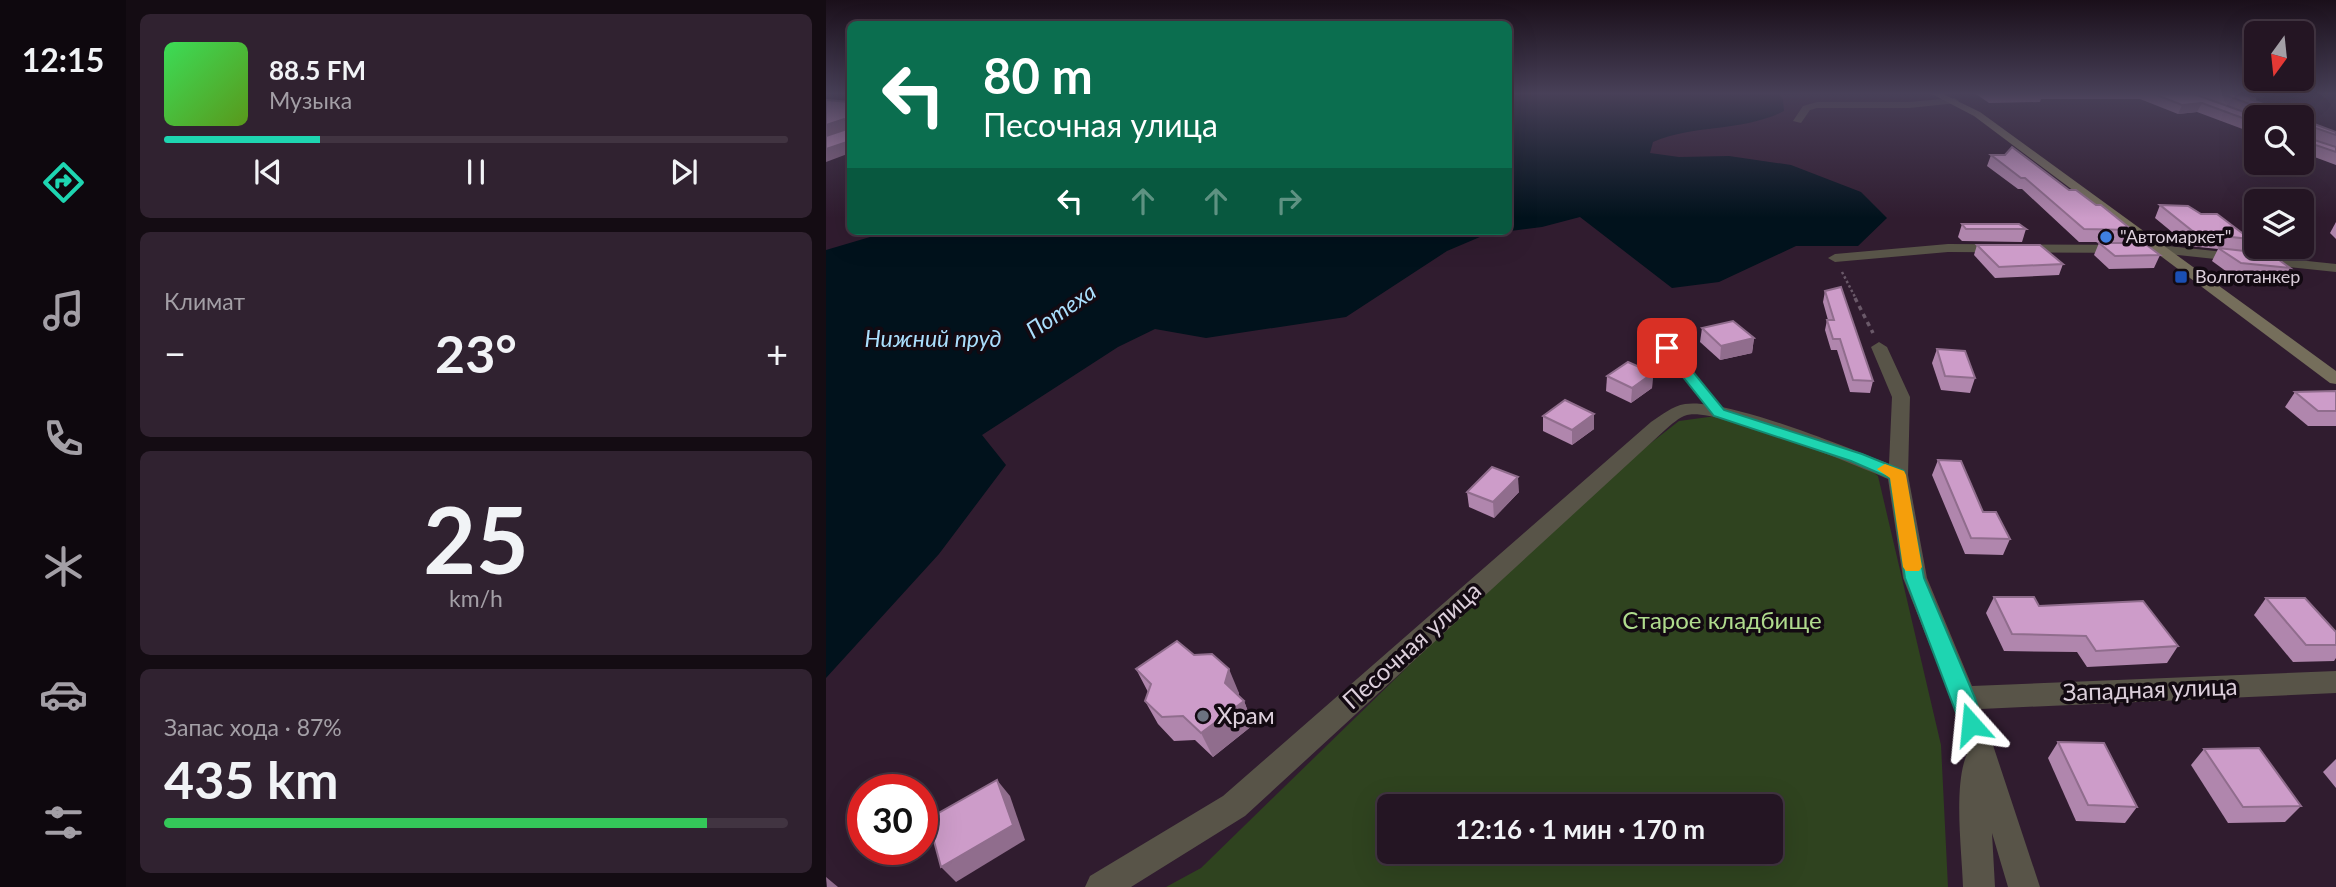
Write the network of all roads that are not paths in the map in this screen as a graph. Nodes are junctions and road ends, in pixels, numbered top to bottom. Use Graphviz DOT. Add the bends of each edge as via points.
graph roads {
  1 [pos="2006,135"];
  2 [pos="2159,249"];
  3 [pos="1835,258"];
  4 [pos="2336,268"];
  5 [pos="1879,346"];
  6 [pos="1667,348"];
  7 [pos="2336,379"];
  8 [pos="1719,413"];
  9 [pos="1898,475"];
  10 [pos="2336,682"];
  11 [pos="1964,698"];
  12 [pos="1979,751"];
  13 [pos="1101,887"];
  14 [pos="1979,887"];
  15 [pos="2024,887"];
  1 -- 2 [label="main road"];
  2 -- 3 [label="street" via="1948,248"];
  2 -- 4 [label="street"];
  2 -- 7 [label="main road"];
  5 -- 9 [label="street" via="1901,397"];
  6 -- 8 [label="lane"];
  8 -- 9 [label="street, Песочная улица"];
  8 -- 13 [label="street, Песочная улица" via="1686,409 1658,426 1234,806"];
  9 -- 11 [label="street" via="1915,578"];
  10 -- 11 [label="street, Западная улица"];
  11 -- 12 [label="street"];
  12 -- 14 [label="street" via="1975,807"];
  12 -- 15 [label="street"];
}
